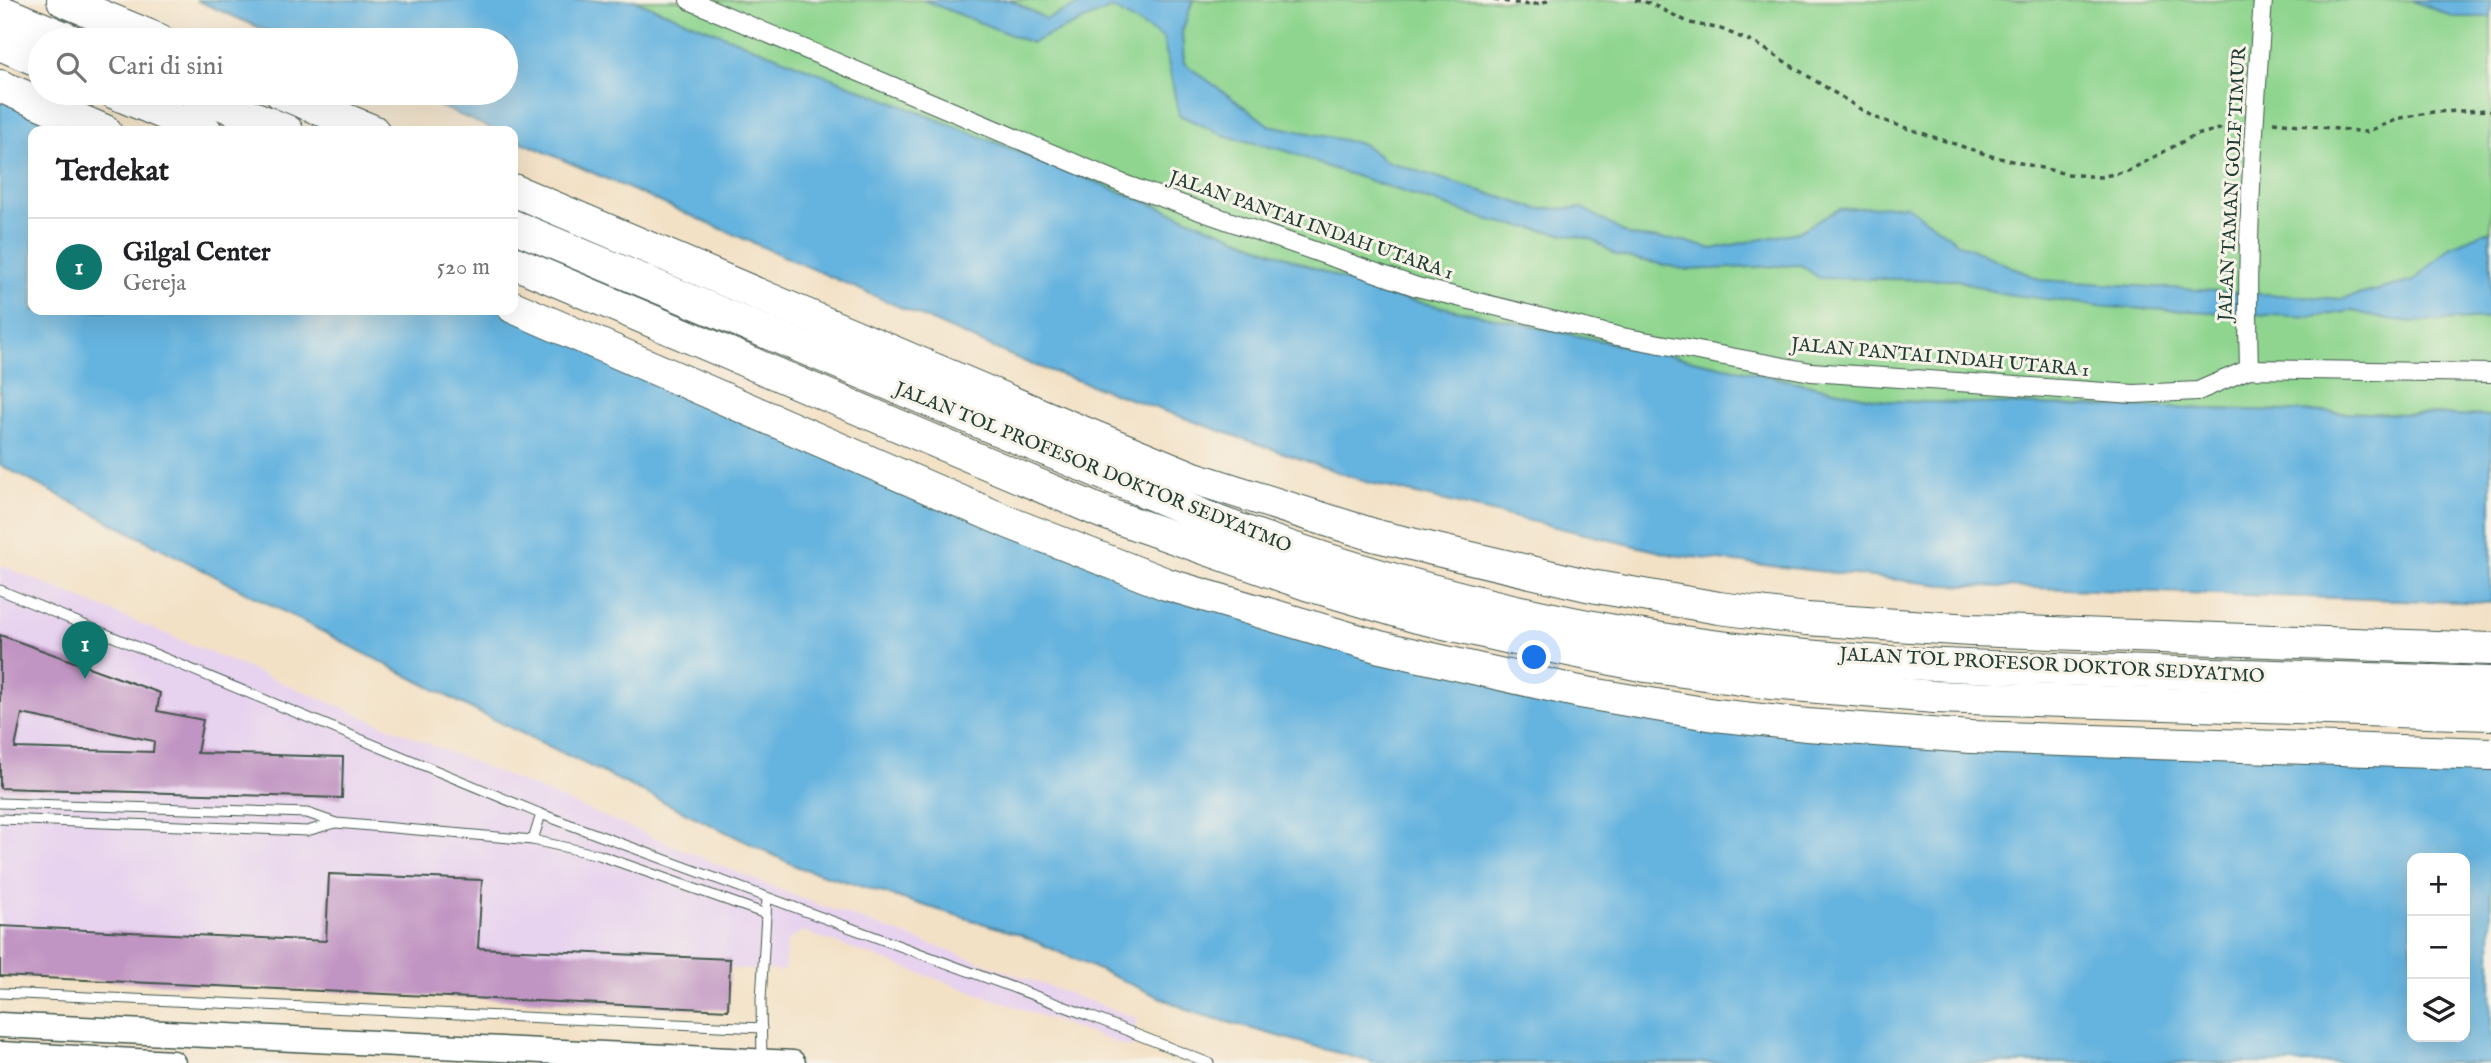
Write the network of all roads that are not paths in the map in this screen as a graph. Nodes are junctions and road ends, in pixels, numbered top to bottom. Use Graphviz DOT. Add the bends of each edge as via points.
graph roads {
  1 [pos="63,0"];
  2 [pos="689,0"];
  3 [pos="2263,0"];
  4 [pos="0,11"];
  5 [pos="41,28"];
  6 [pos="130,28"];
  7 [pos="0,44"];
  8 [pos="28,56"];
  9 [pos="0,86"];
  10 [pos="28,98"];
  11 [pos="44,105"];
  12 [pos="144,105"];
  13 [pos="224,105"];
  14 [pos="310,105"];
  15 [pos="93,126"];
  16 [pos="194,126"];
  17 [pos="275,126"];
  18 [pos="361,126"];
  19 [pos="518,192"];
  20 [pos="518,228"];
  21 [pos="518,264"];
  22 [pos="518,309"];
  23 [pos="2249,369"];
  24 [pos="2491,373"];
  25 [pos="0,590"];
  26 [pos="2491,649"];
  27 [pos="2491,683"];
  28 [pos="2491,714"];
  29 [pos="2491,754"];
  30 [pos="0,803"];
  31 [pos="541,814"];
  32 [pos="0,819"];
  33 [pos="336,822"];
  34 [pos="533,840"];
  35 [pos="767,898"];
  36 [pos="766,914"];
  37 [pos="0,993"];
  38 [pos="0,1025"];
  39 [pos="762,1028"];
  40 [pos="0,1054"];
  41 [pos="762,1062"];
  42 [pos="173,1063"];
  43 [pos="793,1063"];
  44 [pos="1209,1063"];
  1 -- 6 [label="highway"];
  2 -- 23 [label="street, JALAN PANTAI INDAH UTARA 1" via="1126,185 1418,287 1617,336 1811,372 2134,394 2198,391"];
  3 -- 23 [label="street, JALAN TAMAN GOLF TIMUR" via="2248,257"];
  4 -- 5 [label="highway"];
  7 -- 8 [label="highway"];
  9 -- 10 [label="highway"];
  11 -- 15 [label="highway"];
  12 -- 16 [label="highway"];
  13 -- 17 [label="highway"];
  14 -- 18 [label="highway"];
  19 -- 26 [label="highway, JALAN TOL PROFESOR DOKTOR SEDYATMO" via="1194,478 1377,536 1497,564 1603,588 1807,619 1971,630"];
  20 -- 27 [label="highway, JALAN TOL PROFESOR DOKTOR SEDYATMO" via="1218,522 1321,559 1514,611 1637,635 1749,650 1953,666"];
  21 -- 28 [label="highway, JALAN TOL PROFESOR DOKTOR SEDYATMO" via="1104,513 1309,585 1417,617 1674,670 1770,683 1934,697"];
  22 -- 29 [label="highway" via="1010,523 1166,584 1380,647 1486,671 1715,715 1807,725 1971,737"];
  23 -- 24 [label="street, JALAN PANTAI INDAH UTARA 1"];
  25 -- 31 [label="lane"];
  30 -- 33 [label="lane" via="307,813"];
  31 -- 34 [label="lane"];
  31 -- 35 [label="lane"];
  32 -- 33 [label="lane" via="307,831"];
  33 -- 34 [label="lane"];
  34 -- 36 [label="lane" via="598,855"];
  35 -- 36 [label="lane"];
  35 -- 44 [label="lane"];
  36 -- 39 [label="lane"];
  37 -- 39 [label="lane"];
  38 -- 41 [label="street"];
  39 -- 41 [label="lane"];
  40 -- 42 [label="street"];
  41 -- 43 [label="street"];
}
